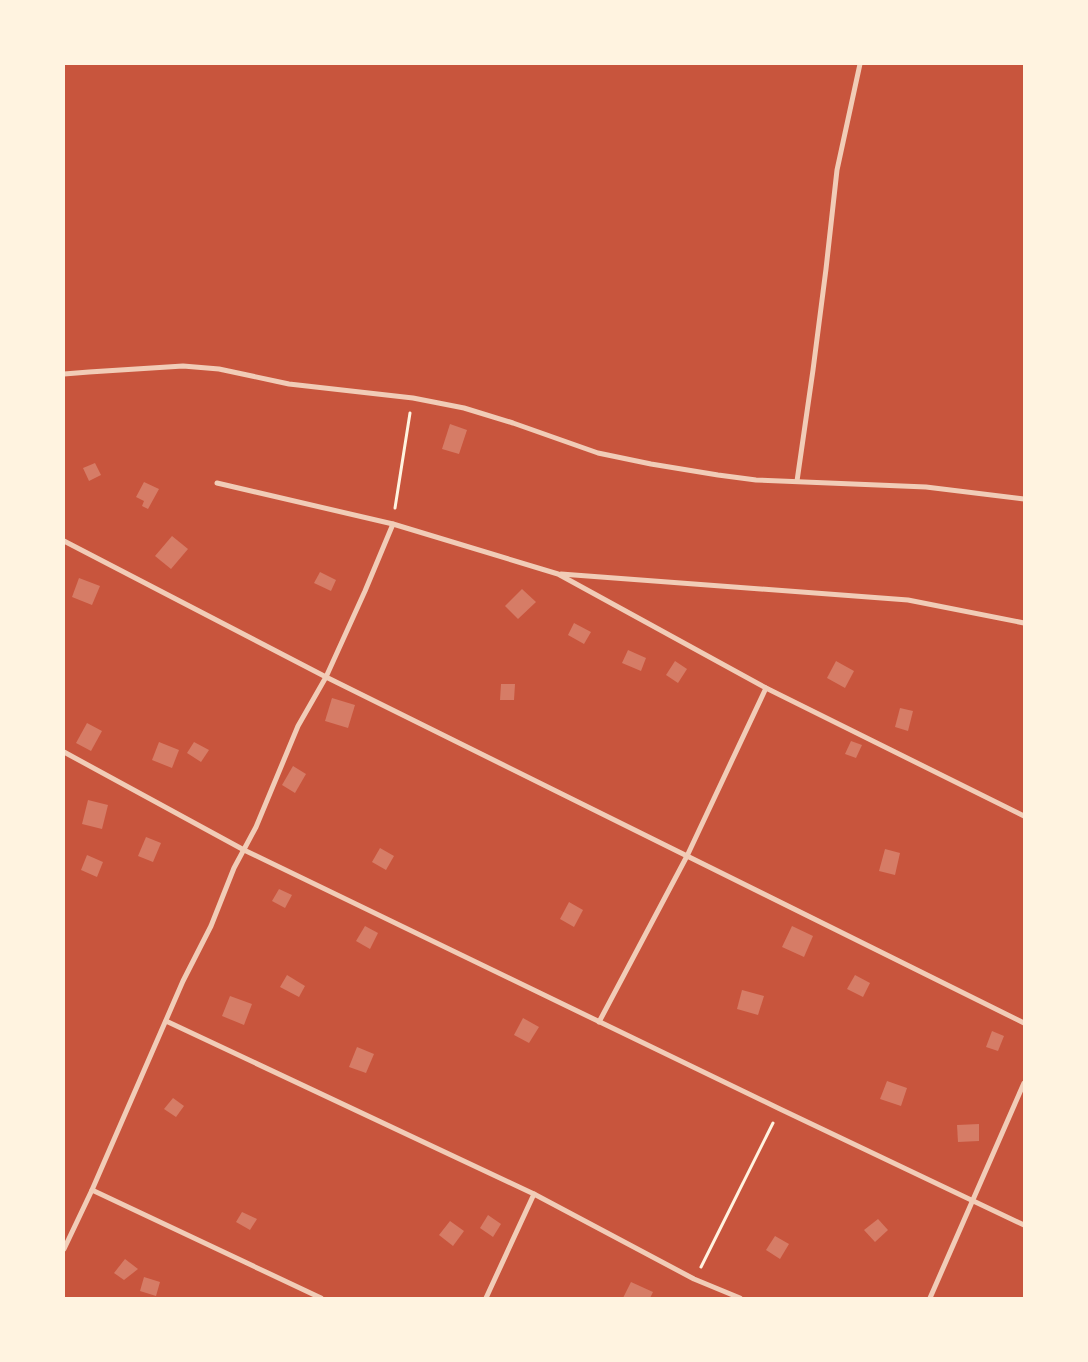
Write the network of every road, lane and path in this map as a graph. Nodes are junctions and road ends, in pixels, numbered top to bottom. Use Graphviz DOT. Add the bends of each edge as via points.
graph roads {
  1 [pos="860,64"];
  2 [pos="64,374"];
  3 [pos="413,398"];
  4 [pos="797,481"];
  5 [pos="217,483"];
  6 [pos="1024,499"];
  7 [pos="392,524"];
  8 [pos="64,541"];
  9 [pos="558,574"];
  10 [pos="1024,624"];
  11 [pos="326,677"];
  12 [pos="766,688"];
  13 [pos="64,752"];
  14 [pos="1024,816"];
  15 [pos="244,850"];
  16 [pos="687,856"];
  17 [pos="166,1021"];
  18 [pos="599,1022"];
  19 [pos="1024,1023"];
  20 [pos="1024,1084"];
  21 [pos="780,1109"];
  22 [pos="92,1190"];
  23 [pos="534,1194"];
  24 [pos="972,1201"];
  25 [pos="1024,1225"];
  26 [pos="64,1249"];
  27 [pos="694,1279"];
  28 [pos="320,1298"];
  29 [pos="486,1298"];
  30 [pos="740,1298"];
  31 [pos="930,1298"];
  1 -- 4 [label="street" via="837,170 814,370"];
  2 -- 3 [label="street" via="183,366 219,369 289,384"];
  3 -- 4 [label="street" via="472,410 598,453 718,475"];
  3 -- 7 [label="path"];
  4 -- 6 [label="street" via="926,487"];
  5 -- 7 [label="street"];
  7 -- 9 [label="street"];
  7 -- 11 [label="street"];
  8 -- 11 [label="street"];
  9 -- 10 [label="street" via="908,600"];
  9 -- 12 [label="street"];
  11 -- 15 [label="street" via="298,726"];
  11 -- 16 [label="street"];
  12 -- 14 [label="street"];
  12 -- 16 [label="street"];
  13 -- 15 [label="street"];
  15 -- 17 [label="street"];
  15 -- 18 [label="street"];
  16 -- 18 [label="street"];
  16 -- 19 [label="street"];
  17 -- 22 [label="street"];
  17 -- 23 [label="street"];
  18 -- 21 [label="street"];
  20 -- 24 [label="street"];
  21 -- 24 [label="street"];
  21 -- 27 [label="path"];
  22 -- 26 [label="street"];
  22 -- 28 [label="street"];
  23 -- 27 [label="street"];
  23 -- 29 [label="street"];
  24 -- 25 [label="street"];
  24 -- 31 [label="street"];
  27 -- 30 [label="street"];
}
